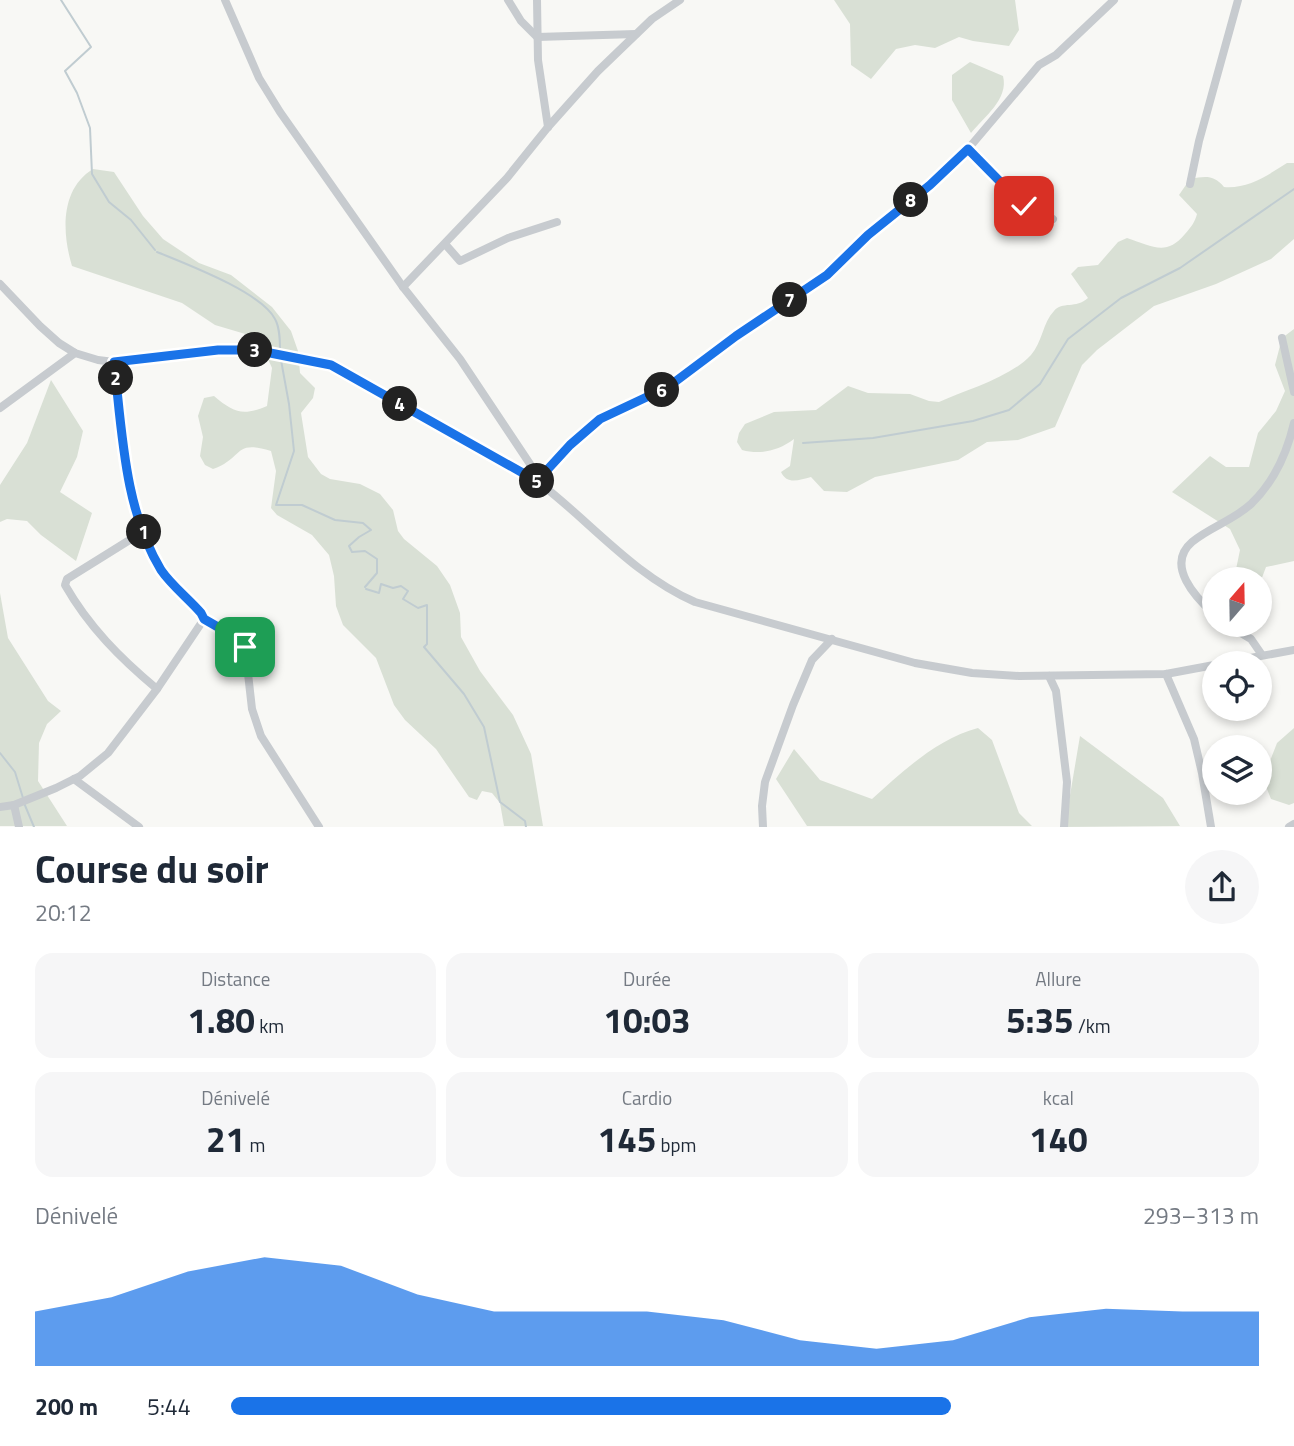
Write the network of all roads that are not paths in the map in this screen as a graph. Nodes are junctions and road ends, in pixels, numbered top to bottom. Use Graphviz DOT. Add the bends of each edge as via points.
graph roads {
  1 [pos="225,0"];
  2 [pos="508,0"];
  3 [pos="537,0"];
  4 [pos="681,0"];
  5 [pos="1114,0"];
  6 [pos="1238,0"];
  7 [pos="636,34"];
  8 [pos="537,37"];
  9 [pos="548,127"];
  10 [pos="968,149"];
  11 [pos="1190,184"];
  12 [pos="1053,219"];
  13 [pos="557,222"];
  14 [pos="445,244"];
  15 [pos="0,285"];
  16 [pos="404,287"];
  17 [pos="1282,338"];
  18 [pos="75,353"];
  19 [pos="114,362"];
  20 [pos="1294,392"];
  21 [pos="0,408"];
  22 [pos="1294,423"];
  23 [pos="537,481"];
  24 [pos="144,531"];
  25 [pos="1202,603"];
  26 [pos="204,619"];
  27 [pos="1248,637"];
  28 [pos="832,639"];
  29 [pos="1294,650"];
  30 [pos="1259,651"];
  31 [pos="1272,653"];
  32 [pos="1202,667"];
  33 [pos="1166,674"];
  34 [pos="1049,676"];
  35 [pos="157,689"];
  36 [pos="74,779"];
  37 [pos="14,805"];
  38 [pos="0,807"];
  39 [pos="1294,824"];
  40 [pos="19,827"];
  41 [pos="139,827"];
  42 [pos="319,827"];
  43 [pos="763,827"];
  44 [pos="1064,827"];
  45 [pos="1211,827"];
  46 [pos="1289,827"];
  1 -- 16 [label="street" via="259,78 280,112"];
  2 -- 8 [label="street"];
  3 -- 8 [label="street"];
  4 -- 7 [label="street"];
  5 -- 10 [label="street" via="1056,55 1038,65"];
  6 -- 11 [label="street"];
  7 -- 8 [label="street"];
  7 -- 9 [label="street"];
  8 -- 9 [label="street"];
  9 -- 14 [label="street"];
  10 -- 12 [label="street" via="1024,206 1033,206"];
  10 -- 23 [label="street" via="827,275 668,387 600,419"];
  13 -- 14 [label="street" via="460,261"];
  14 -- 16 [label="street"];
  15 -- 18 [label="street"];
  16 -- 23 [label="street" via="460,359"];
  17 -- 20 [label="street"];
  18 -- 19 [label="street"];
  18 -- 21 [label="street"];
  19 -- 23 [label="street" via="255,350 331,365"];
  19 -- 24 [label="street" via="126,469"];
  22 -- 25 [label="street" via="1288,449 1254,501 1184,552 1180,563 1185,578"];
  23 -- 28 [label="street" via="668,590 695,602"];
  24 -- 26 [label="street" via="162,571"];
  24 -- 35 [label="street" via="67,579 65,585 97,633"];
  26 -- 35 [label="street"];
  26 -- 42 [label="street" via="245,647 255,722"];
  27 -- 30 [label="street"];
  28 -- 34 [label="street" via="915,663 972,673"];
  28 -- 43 [label="street" via="812,660 793,705 765,782"];
  29 -- 31 [label="street"];
  32 -- 33 [label="street"];
  33 -- 34 [label="street"];
  33 -- 45 [label="street" via="1194,739"];
  34 -- 44 [label="street" via="1056,691 1067,782"];
  35 -- 36 [label="street" via="108,753"];
  36 -- 37 [label="street"];
  36 -- 41 [label="street"];
  37 -- 38 [label="street"];
  37 -- 40 [label="street"];
  39 -- 46 [label="street"];
}
